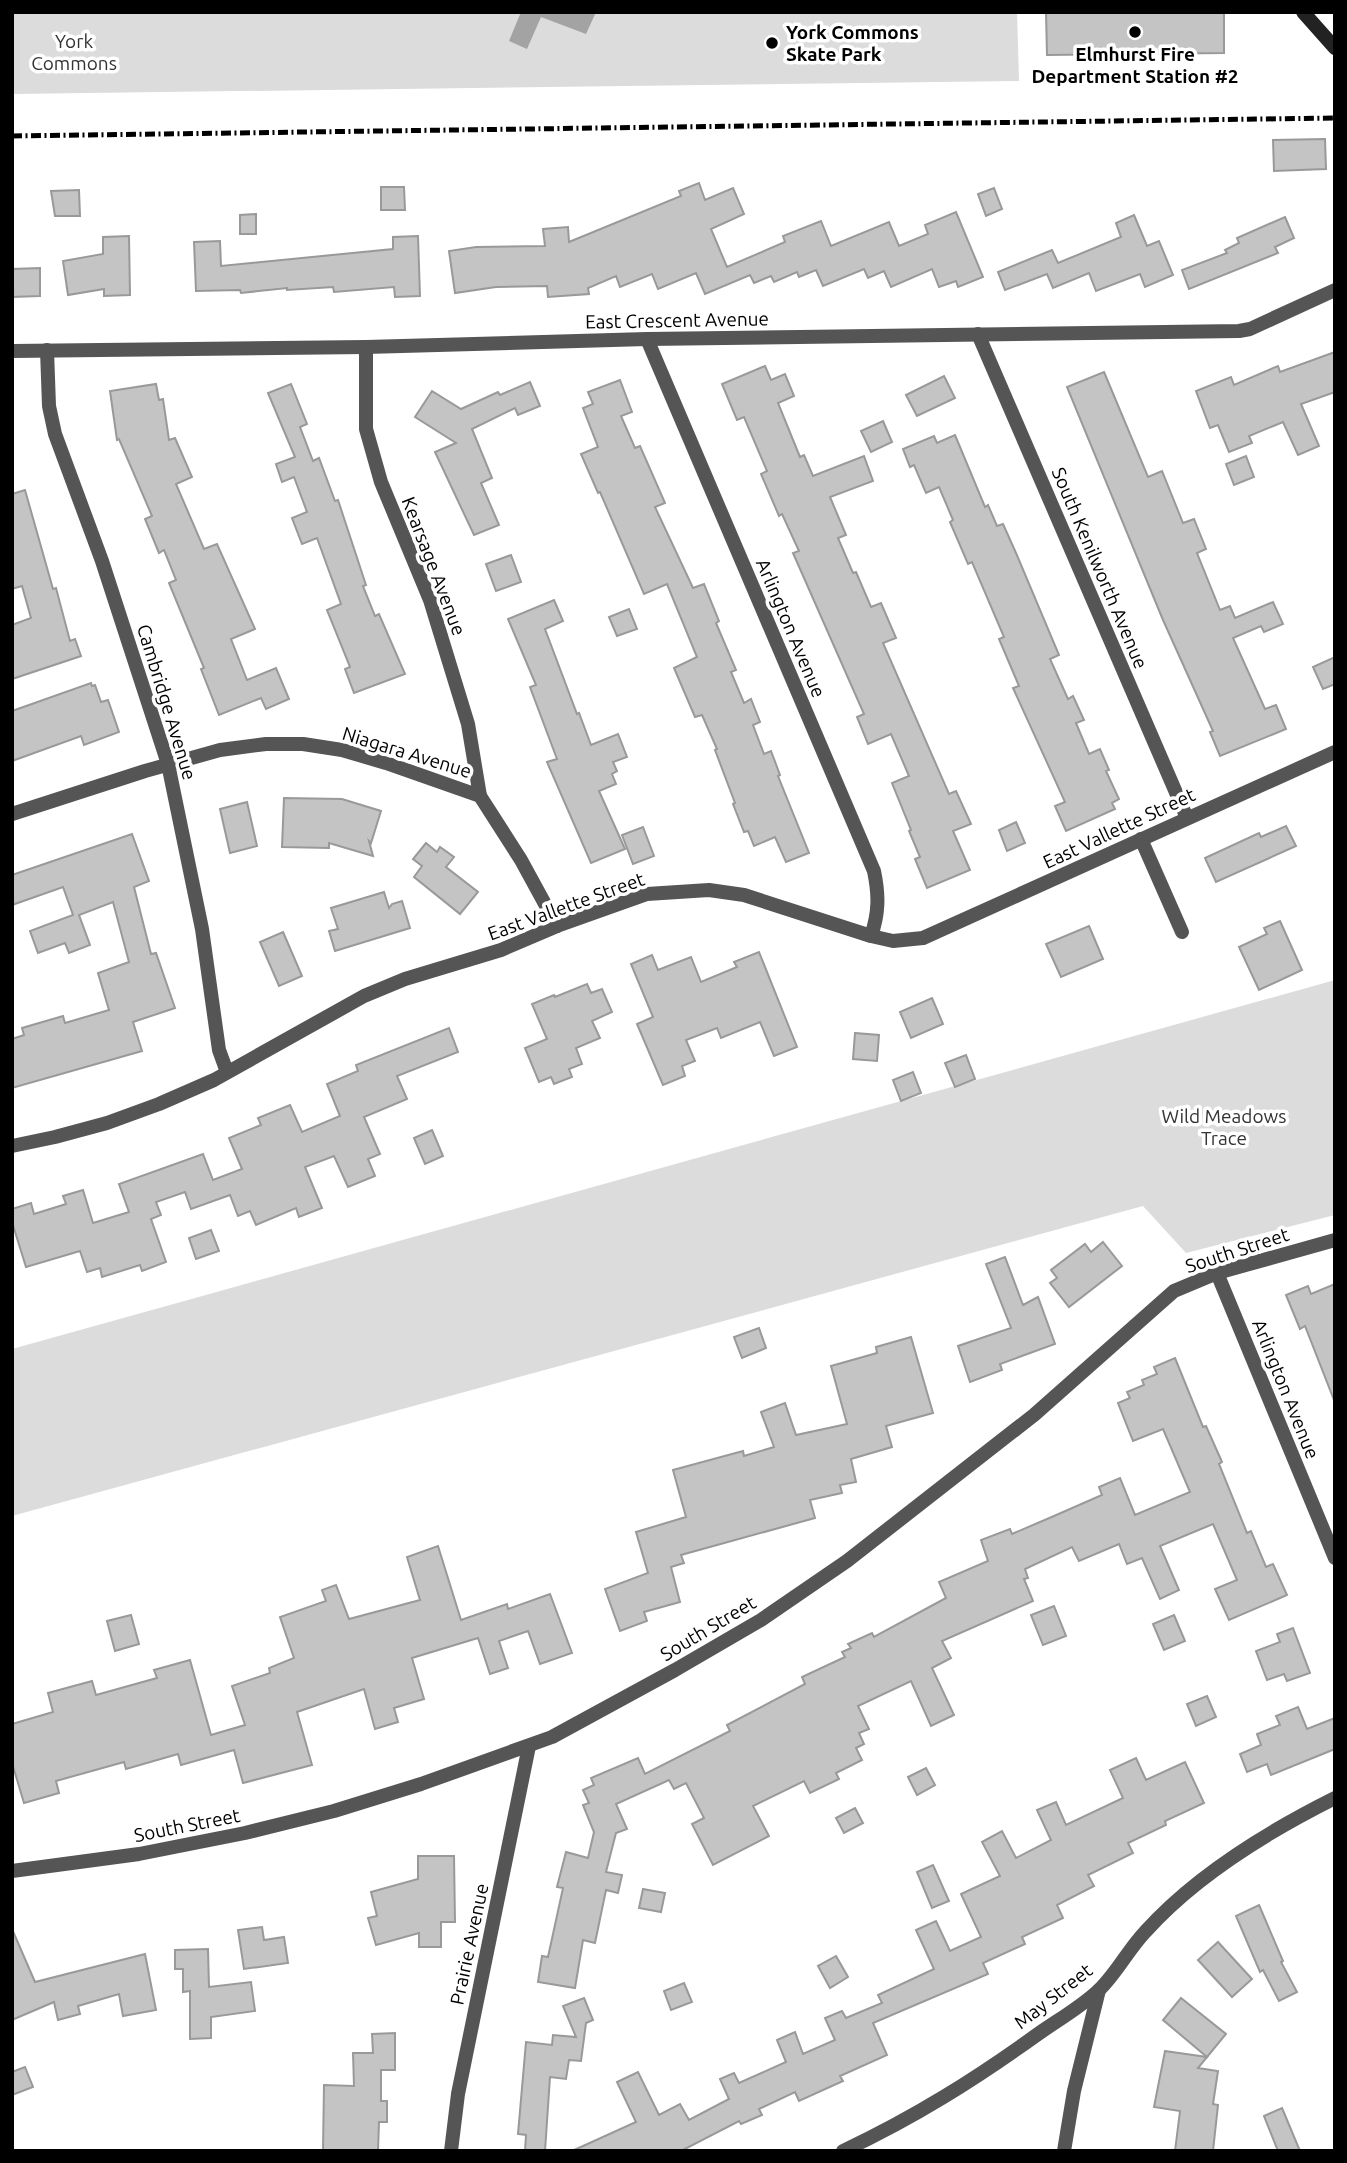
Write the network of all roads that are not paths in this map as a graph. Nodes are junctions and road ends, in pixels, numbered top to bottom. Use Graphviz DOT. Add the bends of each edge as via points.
graph roads {
  1 [pos="1303,12"];
  2 [pos="1329,35"];
  3 [pos="1335,48"];
  4 [pos="1335,290"];
  5 [pos="978,334"];
  6 [pos="647,339"];
  7 [pos="366,348"];
  8 [pos="47,350"];
  9 [pos="12,351"];
  10 [pos="1335,752"];
  11 [pos="169,764"];
  12 [pos="480,796"];
  13 [pos="12,814"];
  14 [pos="1187,818"];
  15 [pos="1141,839"];
  16 [pos="557,926"];
  17 [pos="1182,932"];
  18 [pos="871,936"];
  19 [pos="227,1072"];
  20 [pos="12,1146"];
  21 [pos="1335,1240"];
  22 [pos="1217,1273"];
  23 [pos="1335,1558"];
  24 [pos="529,1746"];
  25 [pos="1335,1798"];
  26 [pos="12,1871"];
  27 [pos="1099,1990"];
  28 [pos="451,2151"];
  29 [pos="843,2151"];
  30 [pos="1064,2151"];
  1 -- 2 [label="main road"];
  2 -- 3 [label="main road"];
  4 -- 5 [label="street, East Crescent Avenue" via="1250,330"];
  5 -- 6 [label="street, East Crescent Avenue"];
  5 -- 14 [label="street, South Kenilworth Avenue"];
  6 -- 7 [label="street, East Crescent Avenue"];
  6 -- 18 [label="street, Arlington Avenue" via="874,871 879,895"];
  7 -- 8 [label="street, East Crescent Avenue"];
  7 -- 12 [label="street, Kearsage Avenue" via="366,429 381,482 434,613 468,724"];
  8 -- 9 [label="street, East Crescent Avenue"];
  8 -- 11 [label="street, Cambridge Avenue" via="55,434"];
  10 -- 14 [label="street, East Vallette Street"];
  11 -- 12 [label="street, Niagara Avenue" via="237,747 303,744 386,762"];
  11 -- 13 [label="street, Niagara Avenue"];
  11 -- 19 [label="street, Cambridge Avenue" via="202,929 219,1050"];
  12 -- 16 [label="street, Niagara Avenue"];
  14 -- 15 [label="street, East Vallette Street"];
  15 -- 17 [label="street"];
  15 -- 18 [label="street, East Vallette Street" via="923,938 893,941"];
  16 -- 18 [label="street, East Vallette Street" via="647,894 709,890 744,895"];
  16 -- 19 [label="street, East Vallette Street" via="364,996"];
  19 -- 20 [label="street, East Vallette Street" via="107,1123"];
  21 -- 22 [label="street, South Street"];
  22 -- 23 [label="street, Arlington Avenue"];
  22 -- 24 [label="street, South Street" via="1174,1291 1034,1415 847,1562 761,1620"];
  24 -- 26 [label="street, South Street" via="334,1811 245,1833 139,1854"];
  24 -- 28 [label="street, Prairie Avenue" via="458,2094"];
  25 -- 27 [label="street, May Street" via="1280,1828 1194,1886 1144,1932"];
  27 -- 29 [label="street, May Street" via="960,2088"];
  27 -- 30 [label="street"];
}
